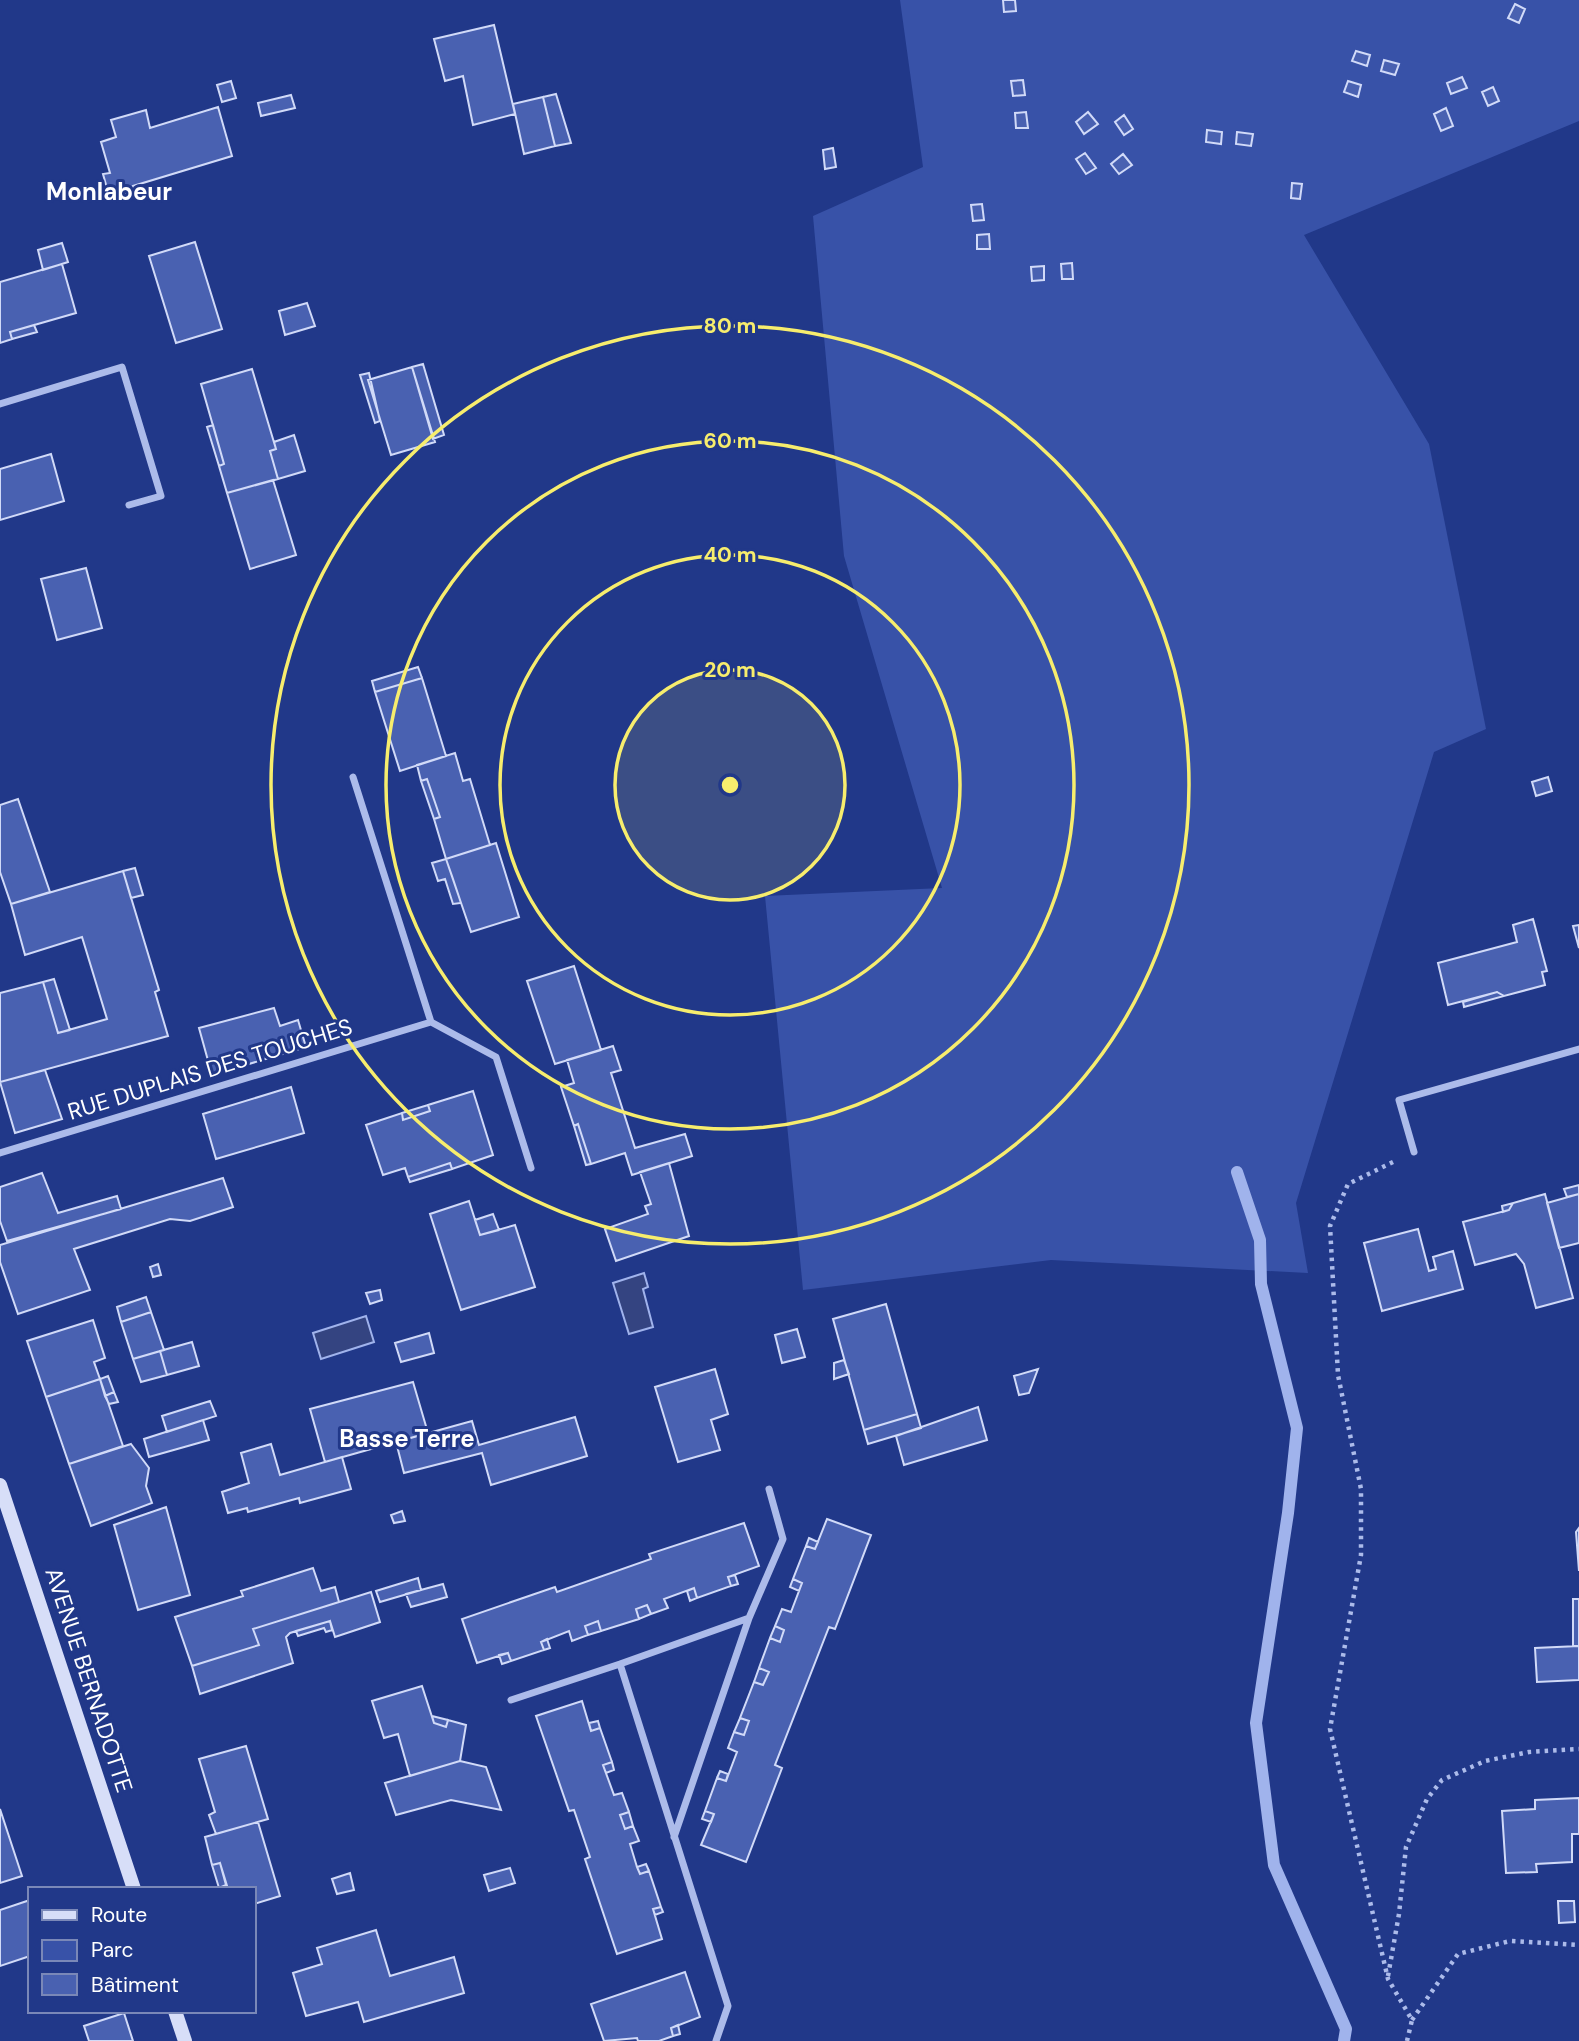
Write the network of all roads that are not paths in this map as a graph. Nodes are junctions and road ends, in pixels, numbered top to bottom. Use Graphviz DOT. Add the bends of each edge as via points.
graph roads {
  1 [pos="0,404"];
  2 [pos="129,505"];
  3 [pos="353,777"];
  4 [pos="431,1022"];
  5 [pos="1579,1049"];
  6 [pos="1414,1152"];
  7 [pos="0,1153"];
  8 [pos="531,1168"];
  9 [pos="0,1485"];
  10 [pos="769,1489"];
  11 [pos="749,1618"];
  12 [pos="620,1664"];
  13 [pos="511,1700"];
  14 [pos="674,1837"];
  15 [pos="133,1887"];
  16 [pos="176,2013"];
  17 [pos="185,2041"];
  18 [pos="716,2041"];
  1 -- 2 [label="street" via="122,368 161,496"];
  3 -- 4 [label="street"];
  4 -- 7 [label="street, RUE DUPLAIS DES TOUCHES"];
  4 -- 8 [label="street" via="496,1057"];
  5 -- 6 [label="street" via="1399,1100"];
  9 -- 15 [label="street, AVENUE BERNADOTTE"];
  10 -- 11 [label="street" via="783,1539"];
  11 -- 12 [label="street"];
  11 -- 14 [label="street"];
  12 -- 13 [label="street"];
  12 -- 14 [label="street"];
  14 -- 18 [label="street" via="728,2006"];
  16 -- 17 [label="street"];
}
